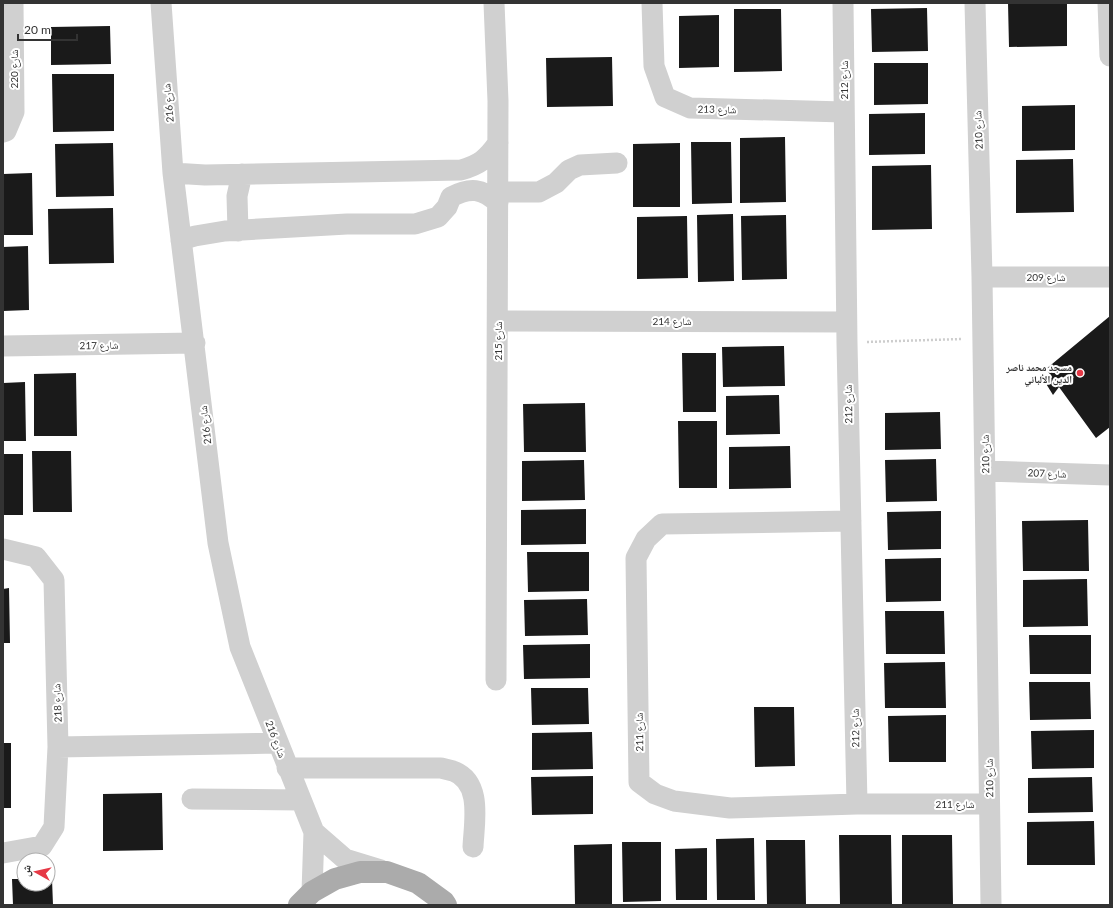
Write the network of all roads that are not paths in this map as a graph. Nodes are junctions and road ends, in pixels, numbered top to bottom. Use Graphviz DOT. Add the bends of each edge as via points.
graph roads {
  1 [pos="14,3"];
  2 [pos="160,3"];
  3 [pos="494,3"];
  4 [pos="652,3"];
  5 [pos="843,3"];
  6 [pos="975,3"];
  7 [pos="1108,3"];
  8 [pos="1110,56"];
  9 [pos="844,112"];
  10 [pos="3,132"];
  11 [pos="498,143"];
  12 [pos="617,163"];
  13 [pos="449,170"];
  14 [pos="173,172"];
  15 [pos="242,174"];
  16 [pos="451,197"];
  17 [pos="498,197"];
  18 [pos="451,226"];
  19 [pos="238,231"];
  20 [pos="181,240"];
  21 [pos="982,277"];
  22 [pos="1110,277"];
  23 [pos="498,321"];
  24 [pos="846,322"];
  25 [pos="195,343"];
  26 [pos="3,346"];
  27 [pos="985,471"];
  28 [pos="1110,475"];
  29 [pos="851,521"];
  30 [pos="3,549"];
  31 [pos="496,680"];
  32 [pos="278,743"];
  33 [pos="58,747"];
  34 [pos="287,768"];
  35 [pos="192,799"];
  36 [pos="300,800"];
  37 [pos="857,804"];
  38 [pos="989,804"];
  39 [pos="314,832"];
  40 [pos="473,847"];
  41 [pos="3,853"];
  42 [pos="387,872"];
  43 [pos="306,898"];
  44 [pos="446,905"];
  45 [pos="991,905"];
  1 -- 10 [label="street, شارع 220" via="14,112 6,131"];
  2 -- 14 [label="street, شارع 216"];
  3 -- 11 [label="street, شارع 215"];
  4 -- 9 [label="street, شارع 213" via="654,66 665,97 690,108"];
  5 -- 9 [label="street, شارع 212"];
  6 -- 21 [label="street, شارع 210"];
  7 -- 8 [label="street"];
  9 -- 24 [label="street, شارع 212"];
  11 -- 13 [label="street" via="483,161 472,167"];
  11 -- 17 [label="street, شارع 215"];
  12 -- 17 [label="street" via="580,164 569,170 556,183 539,192"];
  13 -- 15 [label="street"];
  13 -- 16 [label="street"];
  14 -- 15 [label="street" via="205,175"];
  14 -- 20 [label="street, شارع 216"];
  15 -- 19 [label="street" via="237,196"];
  16 -- 17 [label="street" via="471,189"];
  16 -- 18 [label="street"];
  16 -- 19 [label="street" via="447,207 438,217 415,224 347,224"];
  17 -- 23 [label="street, شارع 215"];
  19 -- 20 [label="street" via="210,233"];
  20 -- 25 [label="street, شارع 216"];
  21 -- 22 [label="street, شارع 209"];
  21 -- 27 [label="street, شارع 210"];
  23 -- 24 [label="street, شارع 214"];
  23 -- 31 [label="street, شارع 215"];
  24 -- 29 [label="street, شارع 212"];
  25 -- 26 [label="street, شارع 217"];
  25 -- 32 [label="street, شارع 216" via="218,543 240,647"];
  27 -- 28 [label="street, شارع 207"];
  27 -- 38 [label="street, شارع 210"];
  29 -- 37 [label="street, شارع 212"];
  29 -- 37 [label="street, شارع 211" via="662,524 646,539 636,558 640,782 655,794 674,801 730,808"];
  30 -- 33 [label="street, شارع 218" via="36,557 54,580"];
  32 -- 33 [label="street"];
  32 -- 34 [label="street, شارع 216"];
  33 -- 41 [label="street, شارع 218" via="54,827 42,846"];
  34 -- 36 [label="street, شارع 216"];
  34 -- 40 [label="street" via="441,768 454,771 465,779 472,790"];
  35 -- 36 [label="street"];
  36 -- 39 [label="street, شارع 216"];
  37 -- 38 [label="street, شارع 211"];
  38 -- 45 [label="street, شارع 210"];
  39 -- 42 [label="street, شارع 216" via="346,859"];
  39 -- 43 [label="street, شارع 216"];
  42 -- 43 [label="main road" via="360,872 335,879"];
  42 -- 44 [label="main road" via="418,882"];
}
